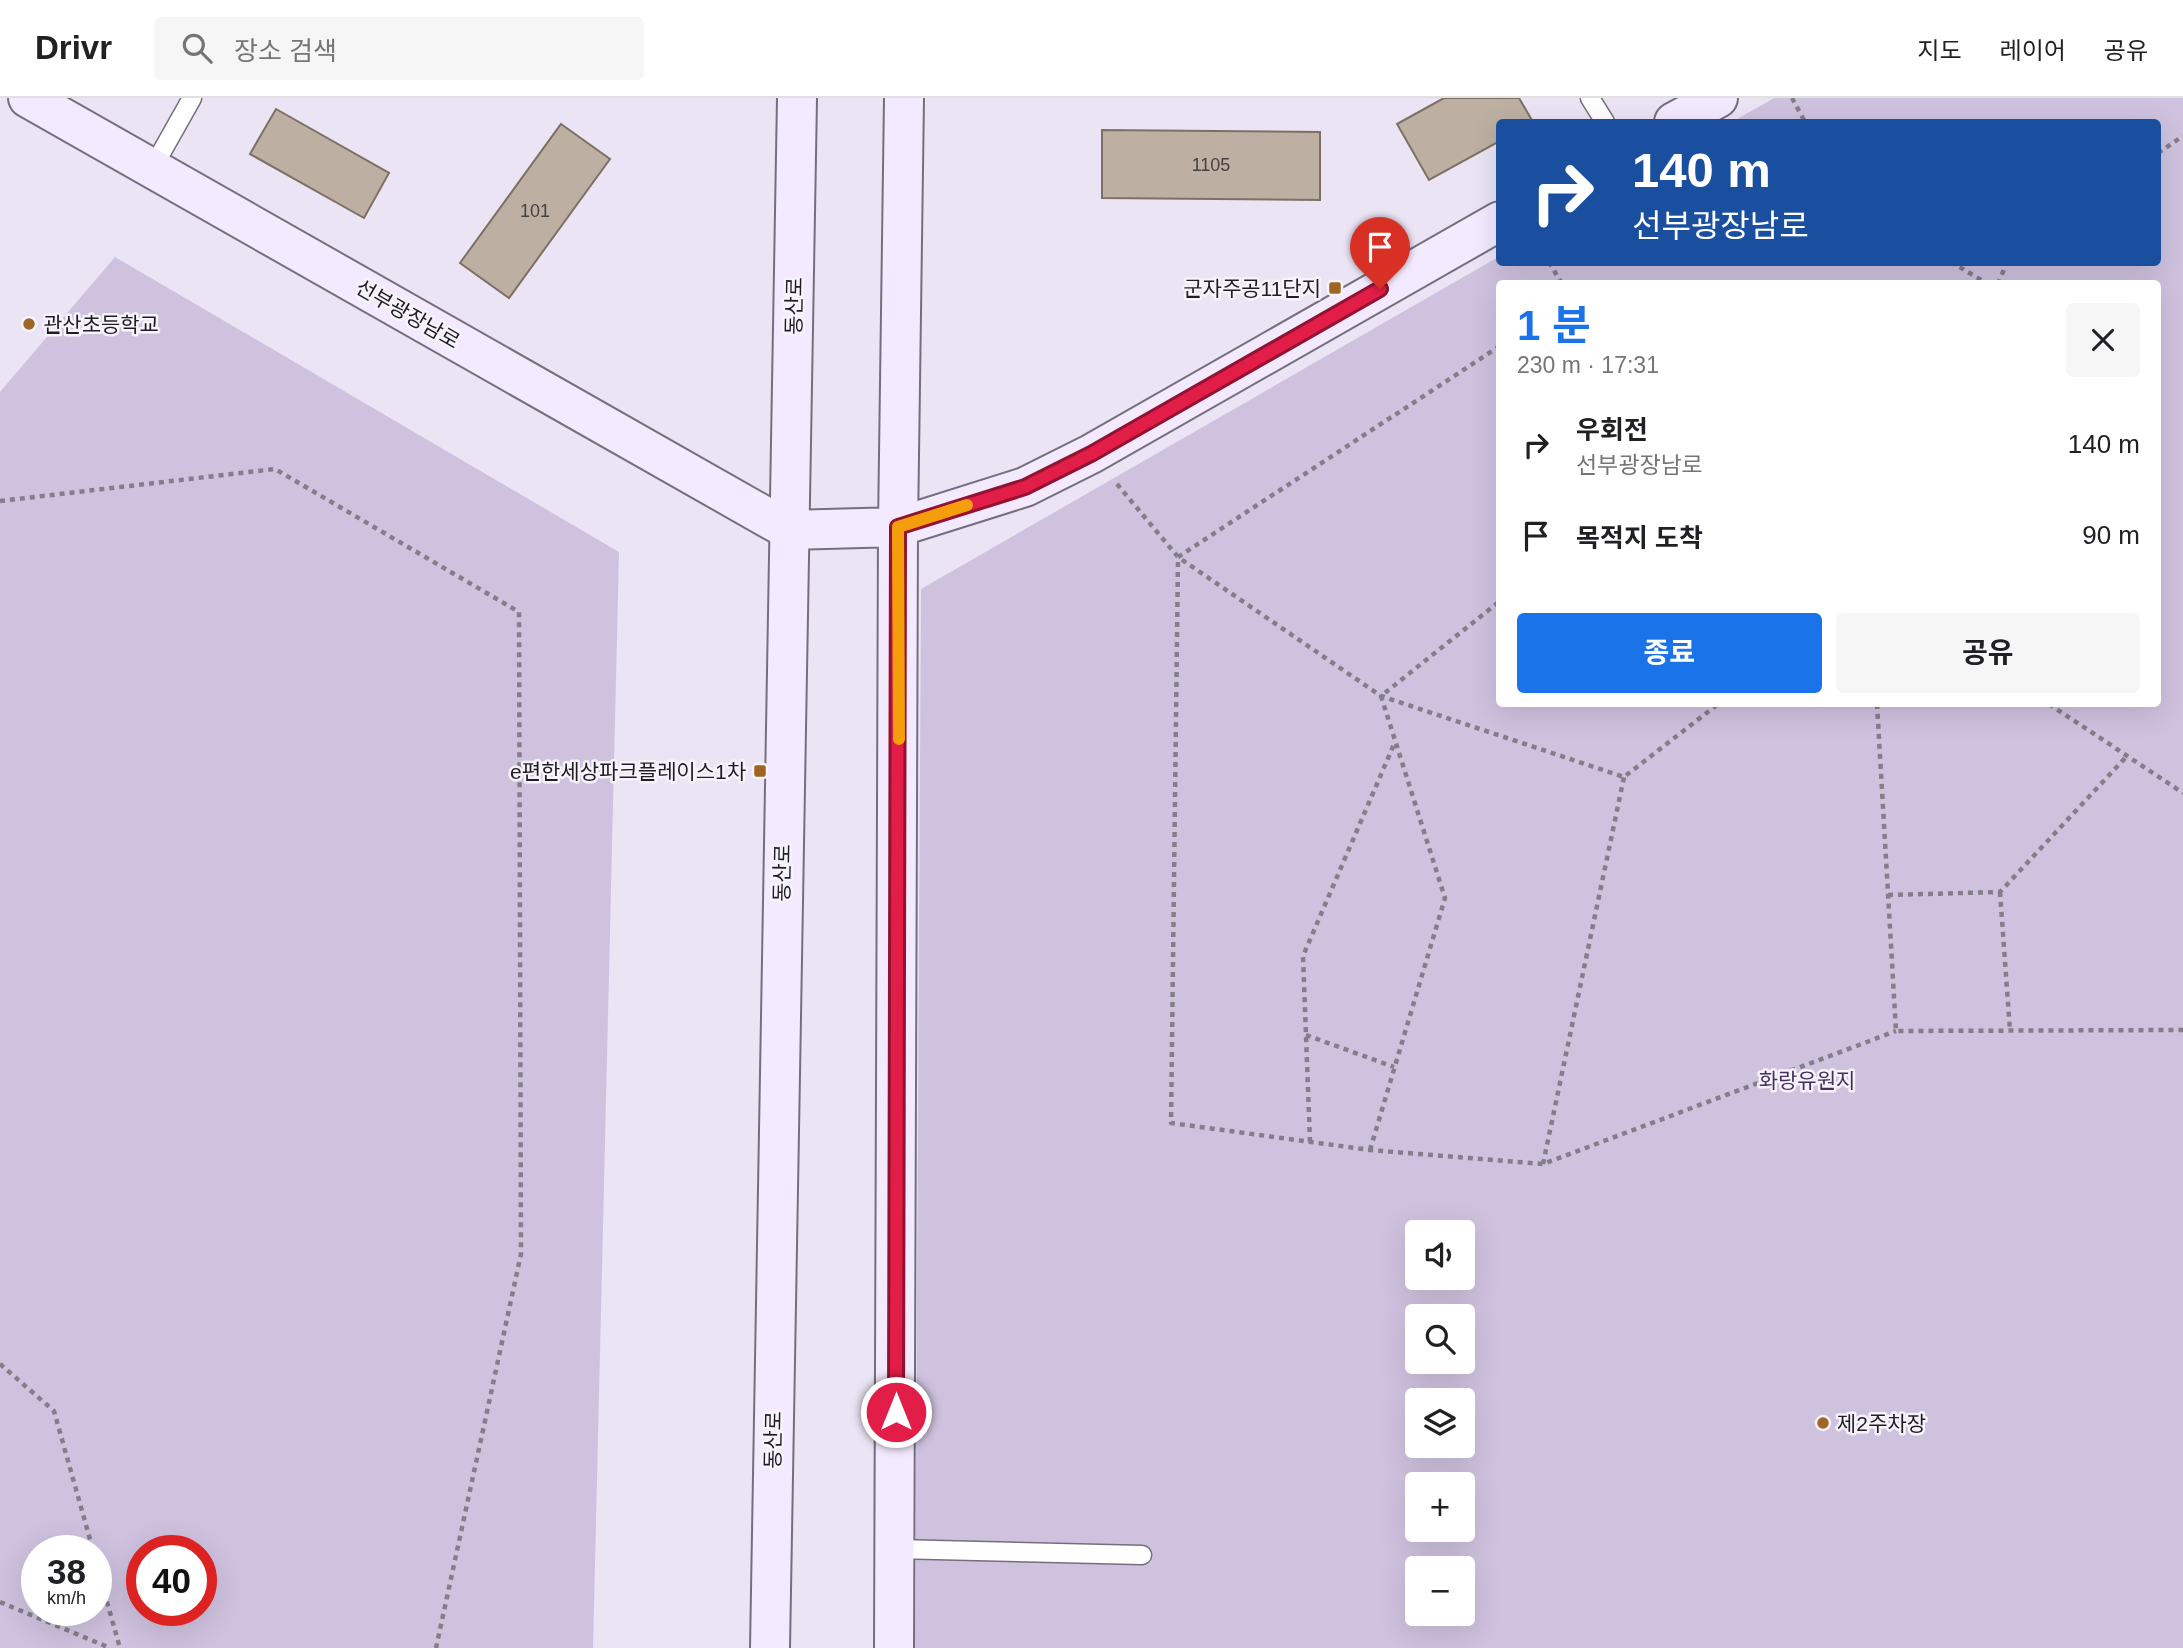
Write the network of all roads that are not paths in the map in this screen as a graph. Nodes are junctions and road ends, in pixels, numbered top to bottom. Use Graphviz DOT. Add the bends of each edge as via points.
graph roads {
  1 [pos="28,98"];
  2 [pos="192,98"];
  3 [pos="797,98"];
  4 [pos="904,98"];
  5 [pos="1590,98"];
  6 [pos="1718,98"];
  7 [pos="1603,119"];
  8 [pos="1680,119"];
  9 [pos="152,169"];
  10 [pos="1496,223"];
  11 [pos="898,527"];
  12 [pos="789,530"];
  13 [pos="895,1549"];
  14 [pos="1142,1555"];
  15 [pos="770,1648"];
  16 [pos="894,1648"];
  1 -- 9 [label="street, 선부광장남로"];
  2 -- 9 [label="lane"];
  3 -- 12 [label="street, 동산로"];
  4 -- 11 [label="street"];
  5 -- 7 [label="lane"];
  6 -- 8 [label="street"];
  9 -- 12 [label="street, 선부광장남로"];
  10 -- 11 [label="street" via="1091,454 1025,487"];
  11 -- 12 [label="street"];
  11 -- 13 [label="street"];
  12 -- 15 [label="street, 동산로"];
  13 -- 14 [label="lane"];
  13 -- 16 [label="street"];
}
